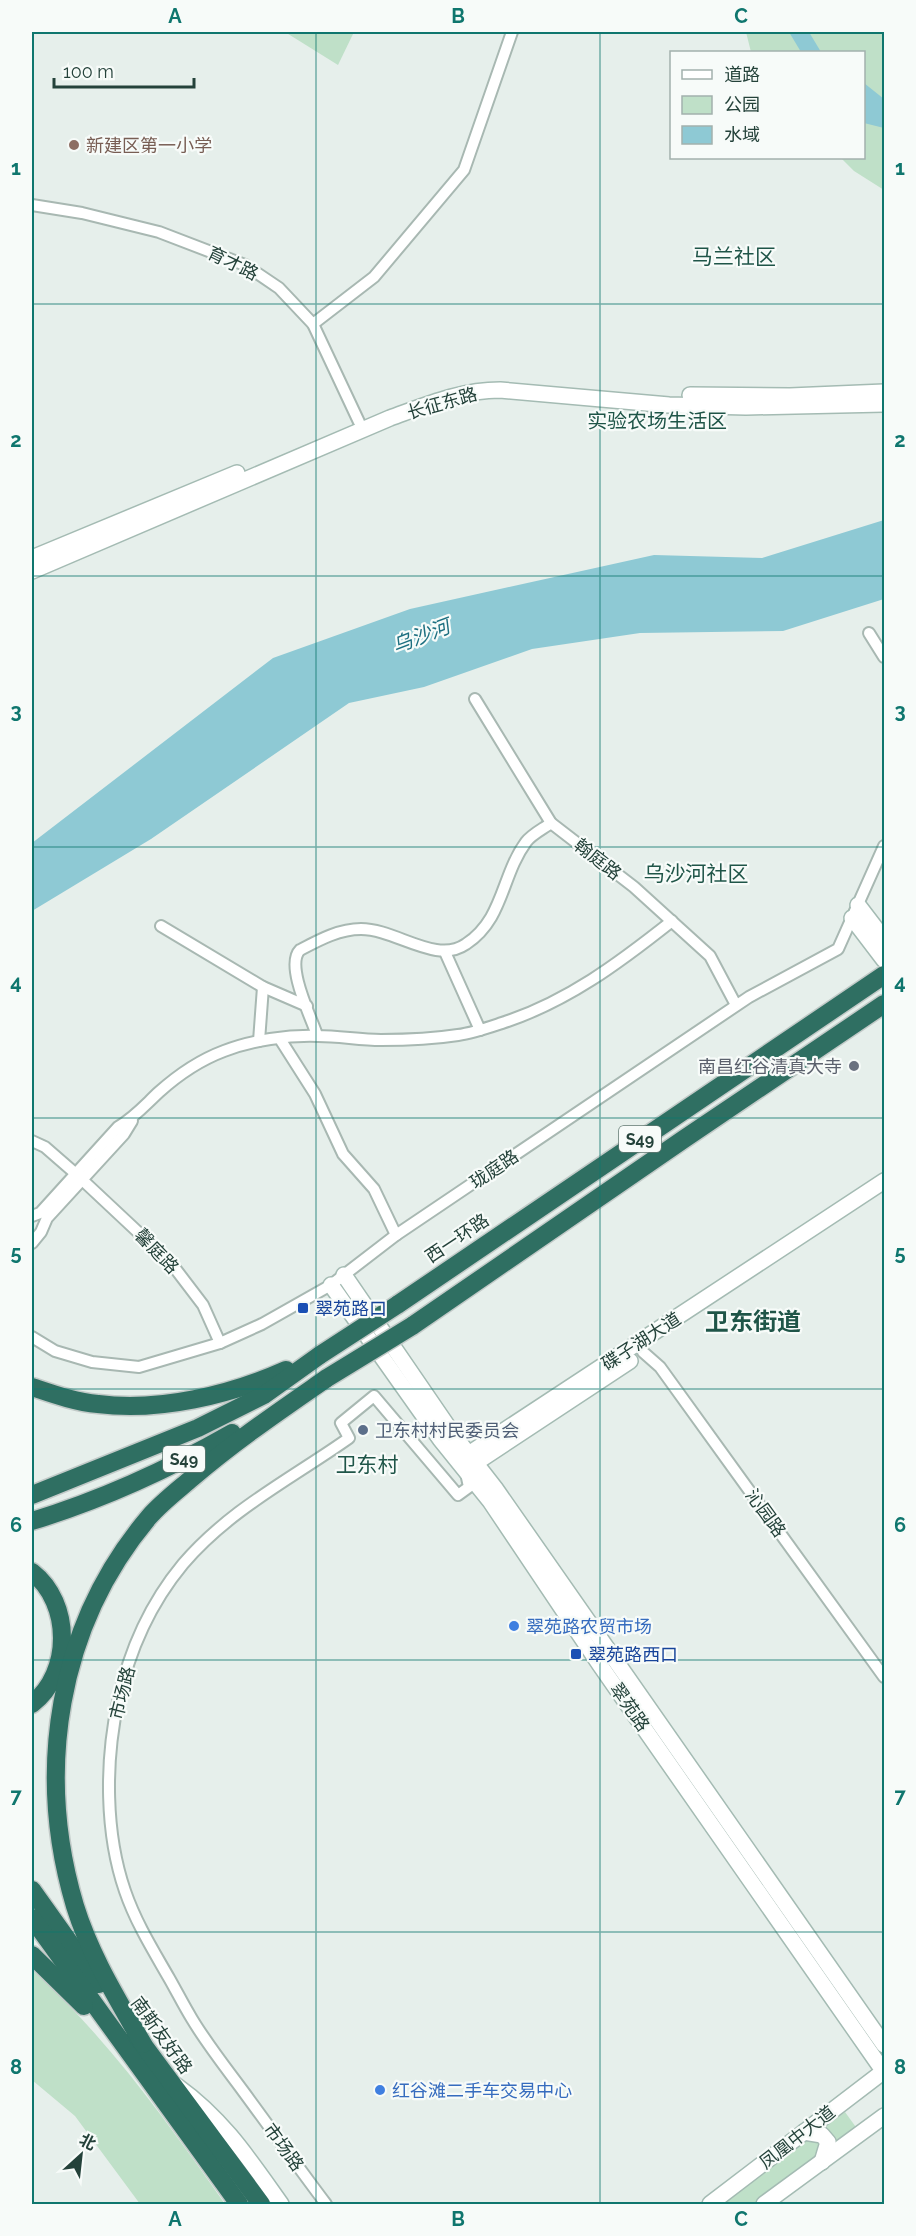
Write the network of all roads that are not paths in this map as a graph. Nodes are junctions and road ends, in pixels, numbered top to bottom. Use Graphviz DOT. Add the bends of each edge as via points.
graph roads {
  1 [pos="512,32"];
  2 [pos="32,205"];
  3 [pos="313,324"];
  4 [pos="885,392"];
  5 [pos="885,404"];
  6 [pos="359,422"];
  7 [pos="32,558"];
  8 [pos="32,572"];
  9 [pos="869,633"];
  10 [pos="885,657"];
  11 [pos="475,699"];
  12 [pos="551,823"];
  13 [pos="885,846"];
  14 [pos="855,911"];
  15 [pos="672,921"];
  16 [pos="161,926"];
  17 [pos="885,939"];
  18 [pos="445,952"];
  19 [pos="885,961"];
  20 [pos="885,975"];
  21 [pos="263,987"];
  22 [pos="885,1004"];
  23 [pos="736,1005"];
  24 [pos="307,1006"];
  25 [pos="480,1030"];
  26 [pos="317,1035"];
  27 [pos="280,1039"];
  28 [pos="259,1041"];
  29 [pos="768,1054"];
  30 [pos="32,1141"];
  31 [pos="79,1177"];
  32 [pos="885,1181"];
  33 [pos="885,1192"];
  34 [pos="32,1216"];
  35 [pos="396,1235"];
  36 [pos="32,1243"];
  37 [pos="344,1275"];
  38 [pos="331,1285"];
  39 [pos="32,1337"];
  40 [pos="220,1343"];
  41 [pos="643,1352"];
  42 [pos="320,1355"];
  43 [pos="327,1378"];
  44 [pos="32,1387"];
  45 [pos="467,1462"];
  46 [pos="32,1495"];
  47 [pos="32,1521"];
  48 [pos="32,1572"];
  49 [pos="885,1677"];
  50 [pos="32,1704"];
  51 [pos="32,1890"];
  52 [pos="32,1918"];
  53 [pos="32,1955"];
  54 [pos="885,2045"];
  55 [pos="135,2048"];
  56 [pos="884,2072"];
  57 [pos="170,2081"];
  58 [pos="885,2116"];
  59 [pos="804,2132"];
  60 [pos="822,2162"];
  61 [pos="231,2164"];
  62 [pos="239,2205"];
  63 [pos="261,2205"];
  64 [pos="273,2205"];
  65 [pos="281,2205"];
  66 [pos="326,2205"];
  67 [pos="710,2205"];
  68 [pos="764,2205"];
  1 -- 3 [label="street" via="464,170 374,278"];
  2 -- 3 [label="street, 育才路" via="159,232 245,265 279,288"];
  3 -- 6 [label="street, 育才路"];
  4 -- 6 [label="main road, 长征东路" via="670,395 475,381"];
  5 -- 8 [label="main road, 长征东路" via="680,405 482,390 390,418"];
  6 -- 7 [label="main road, 长征东路"];
  9 -- 10 [label="street"];
  11 -- 12 [label="street, 翰庭路"];
  12 -- 15 [label="street, 翰庭路"];
  12 -- 18 [label="street" via="527,840 509,871 500,904 479,934 465,946"];
  13 -- 14 [label="street, 珑庭路"];
  14 -- 17 [label="main road"];
  14 -- 19 [label="main road"];
  14 -- 23 [label="street, 珑庭路" via="838,950"];
  15 -- 23 [label="street, 翰庭路" via="710,956"];
  15 -- 25 [label="street" via="562,999"];
  16 -- 21 [label="street"];
  18 -- 24 [label="street" via="375,930 332,934 297,954 294,967"];
  18 -- 25 [label="street"];
  19 -- 29 [label="highway" via="834,997"];
  20 -- 29 [label="highway, 西一环路 / S49"];
  21 -- 24 [label="street"];
  21 -- 28 [label="street"];
  22 -- 43 [label="highway, S49, bridge" via="412,1326"];
  23 -- 35 [label="street, 珑庭路"];
  24 -- 26 [label="street"];
  25 -- 26 [label="street" via="417,1040"];
  26 -- 27 [label="street"];
  27 -- 28 [label="street"];
  27 -- 35 [label="street" via="315,1094 343,1154 374,1189"];
  28 -- 31 [label="street" via="224,1051 191,1067 118,1127"];
  29 -- 42 [label="highway, 西一环路 / S49, bridge"];
  30 -- 31 [label="street, 馨庭路" via="45,1147"];
  31 -- 34 [label="street"];
  31 -- 36 [label="street"];
  31 -- 40 [label="street, 馨庭路" via="171,1263 203,1305"];
  32 -- 45 [label="main road, 碟子湖大道"];
  33 -- 41 [label="main road, 碟子湖大道"];
  35 -- 37 [label="street, 珑庭路"];
  37 -- 38 [label="street, 珑庭路"];
  37 -- 45 [label="main road, 翠苑路" via="453,1434"];
  38 -- 40 [label="street, 珑庭路"];
  38 -- 45 [label="main road, 翠苑路"];
  39 -- 40 [label="street, 珑庭路" via="55,1350 92,1362 139,1367"];
  41 -- 45 [label="main road, 碟子湖大道"];
  41 -- 49 [label="street, 沁园路" via="660,1367"];
  42 -- 44 [label="highway" via="266,1379 166,1404 97,1404"];
  42 -- 46 [label="highway, 西一环路 / S49" via="264,1395 198,1428"];
  43 -- 47 [label="highway, S49" via="168,1467 73,1509"];
  43 -- 55 [label="highway" via="226,1449 150,1516 118,1558 73,1657 61,1703 55,1757 56,1806 64,1860 76,1907"];
  45 -- 54 [label="main road, 翠苑路"];
  45 -- 56 [label="main road, 翠苑路" via="600,1665"];
  45 -- 66 [label="street, 市场路" via="469,1487 458,1495 374,1396 341,1423 349,1438 252,1501 183,1564 153,1606 139,1634 113,1724 108,1769 114,1848 125,1890 145,1939 193,2020"];
  48 -- 50 [label="highway" via="42,1580 58,1607 62,1630 62,1653 52,1678"];
  51 -- 55 [label="highway, 南斯友好路"];
  52 -- 55 [label="highway, 南斯友好路"];
  53 -- 55 [label="highway"];
  55 -- 57 [label="highway, 南斯友好路"];
  55 -- 62 [label="highway, 南斯友好路"];
  56 -- 59 [label="main road, 凤凰中大道"];
  57 -- 61 [label="highway, 南斯友好路"];
  57 -- 65 [label="main road" via="201,2103 235,2140"];
  58 -- 60 [label="main road, 凤凰中大道"];
  59 -- 60 [label="main road" via="822,2135 828,2142"];
  59 -- 67 [label="main road, 凤凰中大道"];
  60 -- 68 [label="main road, 凤凰中大道"];
  61 -- 63 [label="highway, 南斯友好路"];
  61 -- 64 [label="highway"];
}
